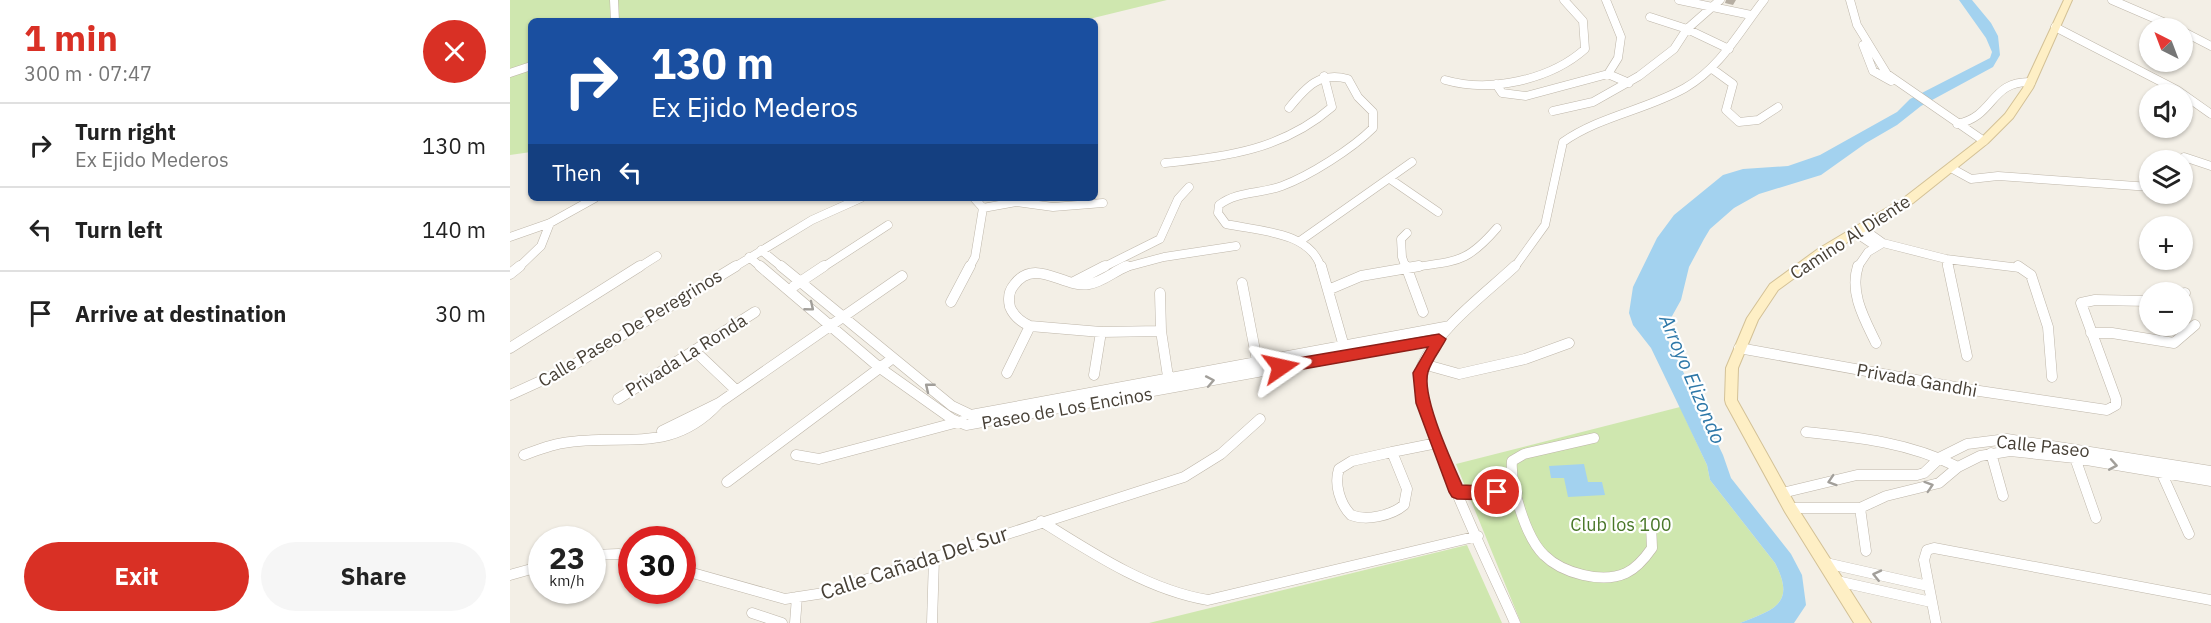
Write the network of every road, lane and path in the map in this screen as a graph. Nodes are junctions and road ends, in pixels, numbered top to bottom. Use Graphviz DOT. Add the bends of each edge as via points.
graph roads {
  1 [pos="614,0"];
  2 [pos="1564,0"];
  3 [pos="1606,0"];
  4 [pos="1680,0"];
  5 [pos="1720,0"];
  6 [pos="1764,0"];
  7 [pos="1845,0"];
  8 [pos="1850,0"];
  9 [pos="2067,0"];
  10 [pos="2112,0"];
  11 [pos="1712,6"];
  12 [pos="1849,11"];
  13 [pos="1751,15"];
  14 [pos="1650,17"];
  15 [pos="615,18"];
  16 [pos="2154,18"];
  17 [pos="2055,27"];
  18 [pos="1687,29"];
  19 [pos="2193,37"];
  20 [pos="2211,46"];
  21 [pos="1729,48"];
  22 [pos="1870,63"];
  23 [pos="1881,65"];
  24 [pos="528,67"];
  25 [pos="1711,68"];
  26 [pos="510,73"];
  27 [pos="1608,74"];
  28 [pos="1884,75"];
  29 [pos="1324,76"];
  30 [pos="1445,80"];
  31 [pos="2031,82"];
  32 [pos="1629,83"];
  33 [pos="1496,84"];
  34 [pos="1778,107"];
  35 [pos="1290,108"];
  36 [pos="1553,111"];
  37 [pos="2211,114"];
  38 [pos="1957,124"];
  39 [pos="1984,141"];
  40 [pos="2193,160"];
  41 [pos="1412,162"];
  42 [pos="1165,163"];
  43 [pos="2211,166"];
  44 [pos="1951,168"];
  45 [pos="1390,179"];
  46 [pos="2139,186"];
  47 [pos="1189,187"];
  48 [pos="590,201"];
  49 [pos="854,201"];
  50 [pos="977,201"];
  51 [pos="1103,204"];
  52 [pos="983,208"];
  53 [pos="1438,212"];
  54 [pos="550,223"];
  55 [pos="888,225"];
  56 [pos="1497,228"];
  57 [pos="1858,230"];
  58 [pos="1407,233"];
  59 [pos="510,237"];
  60 [pos="1300,241"];
  61 [pos="1879,245"];
  62 [pos="1236,246"];
  63 [pos="761,250"];
  64 [pos="657,256"];
  65 [pos="749,257"];
  66 [pos="1946,260"];
  67 [pos="1406,267"];
  68 [pos="510,274"];
  69 [pos="902,276"];
  70 [pos="1074,282"];
  71 [pos="799,283"];
  72 [pos="1242,283"];
  73 [pos="788,290"];
  74 [pos="1328,290"];
  75 [pos="1160,293"];
  76 [pos="951,302"];
  77 [pos="2139,303"];
  78 [pos="755,312"];
  79 [pos="1423,312"];
  80 [pos="841,318"];
  81 [pos="831,324"];
  82 [pos="2195,325"];
  83 [pos="1030,326"];
  84 [pos="1450,326"];
  85 [pos="1161,331"];
  86 [pos="1101,332"];
  87 [pos="2091,333"];
  88 [pos="1439,339"];
  89 [pos="1876,343"];
  90 [pos="1569,344"];
  91 [pos="510,348"];
  92 [pos="1739,348"];
  93 [pos="1345,350"];
  94 [pos="696,352"];
  95 [pos="1967,356"];
  96 [pos="893,358"];
  97 [pos="1423,364"];
  98 [pos="1259,367"];
  99 [pos="880,368"];
  100 [pos="1007,373"];
  101 [pos="1094,375"];
  102 [pos="2052,377"];
  103 [pos="1169,384"];
  104 [pos="736,390"];
  105 [pos="510,395"];
  106 [pos="618,399"];
  107 [pos="719,403"];
  108 [pos="971,415"];
  109 [pos="1260,419"];
  110 [pos="959,423"];
  111 [pos="662,431"];
  112 [pos="1806,432"];
  113 [pos="1594,438"];
  114 [pos="1437,443"];
  115 [pos="1392,452"];
  116 [pos="1990,453"];
  117 [pos="2074,453"];
  118 [pos="524,455"];
  119 [pos="796,455"];
  120 [pos="1941,458"];
  121 [pos="1958,466"];
  122 [pos="2211,471"];
  123 [pos="2162,474"];
  124 [pos="1883,476"];
  125 [pos="2211,481"];
  126 [pos="727,482"];
  127 [pos="1457,492"];
  128 [pos="1516,493"];
  129 [pos="1782,493"];
  130 [pos="1894,494"];
  131 [pos="2003,496"];
  132 [pos="1790,508"];
  133 [pos="1860,508"];
  134 [pos="2096,518"];
  135 [pos="1041,521"];
  136 [pos="1651,524"];
  137 [pos="2189,534"];
  138 [pos="1478,536"];
  139 [pos="1866,551"];
  140 [pos="934,558"];
  141 [pos="1826,563"];
  142 [pos="528,570"];
  143 [pos="696,574"];
  144 [pos="510,575"];
  145 [pos="1837,581"];
  146 [pos="1928,586"];
  147 [pos="797,597"];
  148 [pos="2211,600"];
  149 [pos="1931,602"];
  150 [pos="752,614"];
  151 [pos="782,623"];
  152 [pos="795,623"];
  153 [pos="932,623"];
  154 [pos="1515,623"];
  155 [pos="1863,623"];
  156 [pos="1936,623"];
  1 -- 15 [label="street"];
  2 -- 33 [label="street" via="1582,17 1587,28 1585,49 1553,70"];
  3 -- 27 [label="street" via="1606,8 1620,34 1617,61"];
  4 -- 11 [label="street"];
  5 -- 11 [label="street"];
  6 -- 13 [label="street"];
  7 -- 12 [label="street"];
  8 -- 12 [label="street"];
  9 -- 17 [label="street, Camino Al Diente"];
  10 -- 16 [label="street"];
  11 -- 13 [label="street"];
  11 -- 18 [label="street"];
  12 -- 22 [label="street"];
  12 -- 23 [label="street"];
  13 -- 21 [label="street"];
  14 -- 18 [label="street"];
  17 -- 31 [label="street, Camino Al Diente"];
  17 -- 37 [label="street" via="2177,90"];
  18 -- 21 [label="street"];
  18 -- 32 [label="street" via="1674,49"];
  19 -- 20 [label="street"];
  21 -- 25 [label="street"];
  22 -- 23 [label="street"];
  22 -- 28 [label="street" via="1873,71"];
  23 -- 28 [label="street"];
  24 -- 26 [label="street"];
  25 -- 34 [label="street" via="1733,84 1726,110 1740,124 1749,124"];
  25 -- 84 [label="street" via="1676,93 1576,131 1563,142 1540,234 1516,266"];
  27 -- 32 [label="street"];
  27 -- 33 [label="street" via="1526,96 1502,93"];
  28 -- 38 [label="street"];
  29 -- 35 [label="street" via="1311,81"];
  29 -- 42 [label="street" via="1332,107 1288,137 1242,155"];
  29 -- 60 [label="street" via="1337,75 1351,81 1358,97 1373,111 1371,130 1284,186 1231,198 1218,209 1226,224"];
  30 -- 33 [label="street" via="1466,86"];
  31 -- 38 [label="street" via="2009,82 1976,119"];
  31 -- 39 [label="street, Camino Al Diente" via="2009,116"];
  32 -- 36 [label="street" via="1593,102"];
  38 -- 39 [label="street"];
  39 -- 44 [label="street, Camino Al Diente"];
  40 -- 43 [label="street"];
  41 -- 45 [label="street"];
  44 -- 46 [label="street" via="1971,179 1998,176"];
  44 -- 57 [label="street, Camino Al Diente"];
  45 -- 53 [label="street"];
  45 -- 60 [label="street"];
  47 -- 70 [label="street" via="1178,197 1169,228 1160,239"];
  48 -- 54 [label="street"];
  49 -- 63 [label="street, Calle Paseo De Peregrinos"];
  50 -- 52 [label="street"];
  51 -- 52 [label="street" via="1053,207 1017,202"];
  52 -- 76 [label="street" via="973,264"];
  54 -- 59 [label="street"];
  54 -- 68 [label="street" via="541,246"];
  55 -- 71 [label="street"];
  56 -- 67 [label="street" via="1478,250 1464,259"];
  57 -- 61 [label="street"];
  57 -- 92 [label="street, Camino Al Diente" via="1774,287"];
  58 -- 67 [label="street" via="1401,239"];
  60 -- 74 [label="street" via="1317,256"];
  61 -- 66 [label="street"];
  61 -- 89 [label="street" via="1866,252 1854,272 1858,299"];
  62 -- 70 [label="street" via="1133,264 1088,285"];
  63 -- 65 [label="street, Calle Paseo De Peregrinos"];
  63 -- 71 [label="street, Paseo de Los Encinos"];
  64 -- 91 [label="street"];
  65 -- 73 [label="street, Paseo de Los Encinos"];
  65 -- 105 [label="street, Calle Paseo De Peregrinos" via="567,369"];
  66 -- 95 [label="street"];
  66 -- 102 [label="street" via="2017,266 2031,275 2048,327"];
  67 -- 74 [label="street" via="1360,276"];
  67 -- 79 [label="street"];
  69 -- 80 [label="street"];
  70 -- 83 [label="street" via="1041,273 1022,278 1009,298 1009,309 1020,323"];
  71 -- 73 [label="street"];
  71 -- 80 [label="street, Paseo de Los Encinos"];
  72 -- 98 [label="street"];
  73 -- 81 [label="street, Paseo de Los Encinos, one-way"];
  74 -- 93 [label="street"];
  75 -- 85 [label="street"];
  77 -- 87 [label="street" via="2084,301 2080,306"];
  78 -- 94 [label="street, Privada La Ronda"];
  80 -- 81 [label="street"];
  80 -- 96 [label="street, Paseo de Los Encinos"];
  81 -- 99 [label="street, Paseo de Los Encinos"];
  81 -- 104 [label="street"];
  82 -- 87 [label="street" via="2174,343 2116,332"];
  83 -- 86 [label="street"];
  83 -- 100 [label="street"];
  84 -- 88 [label="street"];
  84 -- 93 [label="street, Paseo de Los Encinos"];
  85 -- 86 [label="street"];
  85 -- 103 [label="street"];
  86 -- 101 [label="street"];
  87 -- 92 [label="street, Privada Gandhi" via="2116,399 2113,409 2096,410"];
  88 -- 93 [label="street, Paseo de Los Encinos"];
  88 -- 97 [label="street"];
  90 -- 97 [label="street" via="1466,374 1452,374"];
  92 -- 129 [label="street, Camino Al Diente" via="1730,379 1731,400"];
  93 -- 98 [label="street, Paseo de Los Encinos"];
  94 -- 104 [label="street"];
  94 -- 106 [label="street, Privada La Ronda"];
  96 -- 99 [label="street"];
  108 -- 96 [label="street, Paseo de Los Encinos, one-way" via="952,406"];
  97 -- 114 [label="street" via="1420,384"];
  98 -- 103 [label="street, Paseo de Los Encinos"];
  99 -- 110 [label="street, Paseo de Los Encinos"];
  99 -- 126 [label="street"];
  103 -- 108 [label="street, Paseo de Los Encinos"];
  103 -- 110 [label="street, Paseo de Los Encinos" via="984,424"];
  104 -- 107 [label="street"];
  107 -- 111 [label="street"];
  107 -- 118 [label="street" via="702,422 669,438 647,442 567,442"];
  108 -- 110 [label="street"];
  109 -- 135 [label="street, Calle Cañada Del Sur" via="1221,454 1184,477"];
  110 -- 119 [label="street" via="819,459"];
  112 -- 120 [label="street" via="1905,447"];
  113 -- 128 [label="street" via="1515,459 1511,471"];
  114 -- 115 [label="street"];
  114 -- 127 [label="street"];
  115 -- 115 [label="street" via="1407,489 1404,505 1390,514 1360,518 1350,514 1338,483 1339,468"];
  116 -- 117 [label="street"];
  116 -- 121 [label="street"];
  116 -- 131 [label="street"];
  117 -- 120 [label="street, Calle Paseo" via="2018,440 1981,440"];
  117 -- 122 [label="street, Calle Paseo"];
  117 -- 123 [label="street, one-way"];
  117 -- 134 [label="street"];
  120 -- 121 [label="street"];
  120 -- 124 [label="street, Calle Paseo" via="1924,473"];
  130 -- 121 [label="street, one-way" via="1930,487"];
  123 -- 125 [label="street"];
  123 -- 137 [label="street"];
  124 -- 129 [label="street, Calle Paseo, one-way" via="1842,478"];
  124 -- 130 [label="street"];
  127 -- 128 [label="street"];
  127 -- 138 [label="street"];
  128 -- 136 [label="street" via="1542,554 1576,572 1623,574 1652,548"];
  129 -- 132 [label="street, Camino Al Diente"];
  130 -- 133 [label="street"];
  132 -- 133 [label="street"];
  132 -- 141 [label="street, Camino Al Diente"];
  133 -- 139 [label="street"];
  135 -- 138 [label="street" via="1168,591 1208,600"];
  135 -- 140 [label="street, Calle Cañada Del Sur"];
  138 -- 154 [label="street"];
  140 -- 147 [label="street, Calle Cañada Del Sur" via="845,587"];
  140 -- 153 [label="street"];
  141 -- 145 [label="street, Camino Al Diente"];
  146 -- 141 [label="street, one-way"];
  142 -- 144 [label="street"];
  143 -- 147 [label="street, Calle Cañada Del Sur" via="785,599"];
  145 -- 149 [label="street"];
  145 -- 155 [label="street, Camino Al Diente"];
  146 -- 148 [label="street" via="1925,554 1927,550 1943,548"];
  146 -- 149 [label="street"];
  147 -- 152 [label="street"];
  149 -- 156 [label="street"];
  150 -- 151 [label="street"];
}
